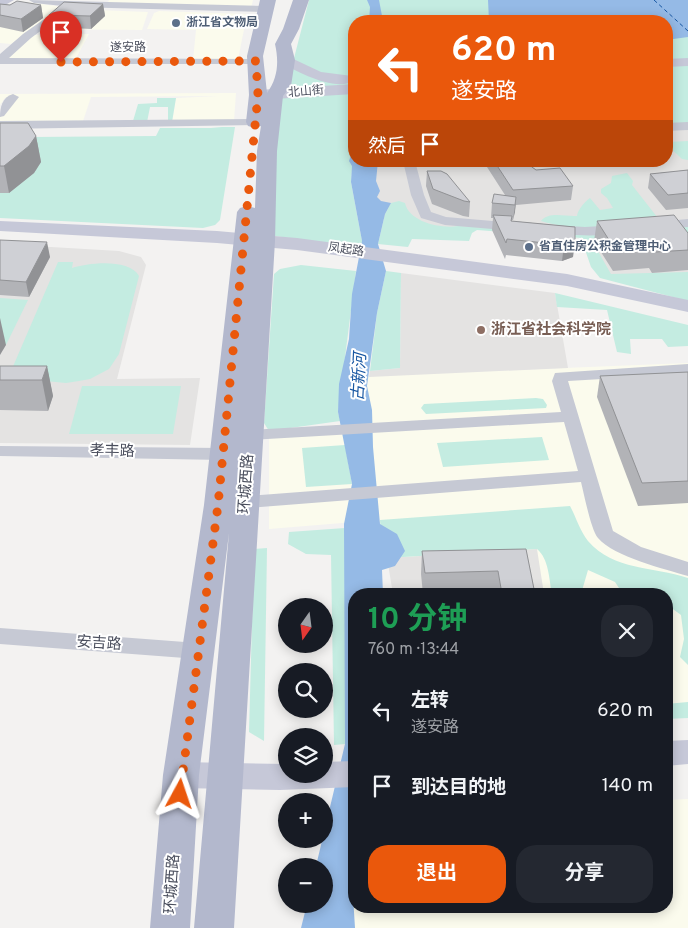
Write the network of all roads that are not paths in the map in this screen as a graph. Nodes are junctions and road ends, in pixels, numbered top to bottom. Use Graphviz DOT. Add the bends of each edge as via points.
graph roads {
  1 [pos="7,0"];
  2 [pos="34,0"];
  3 [pos="289,0"];
  4 [pos="301,0"];
  5 [pos="271,3"];
  6 [pos="0,4"];
  7 [pos="71,4"];
  8 [pos="285,52"];
  9 [pos="0,61"];
  10 [pos="256,61"];
  11 [pos="688,64"];
  12 [pos="673,65"];
  13 [pos="348,80"];
  14 [pos="348,82"];
  15 [pos="348,89"];
  16 [pos="271,92"];
  17 [pos="13,97"];
  18 [pos="0,114"];
  19 [pos="255,123"];
  20 [pos="0,125"];
  21 [pos="688,126"];
  22 [pos="673,127"];
  23 [pos="410,167"];
  24 [pos="688,223"];
  25 [pos="0,226"];
  26 [pos="0,237"];
  27 [pos="251,244"];
  28 [pos="688,306"];
  29 [pos="688,369"];
  30 [pos="570,417"];
  31 [pos="250,435"];
  32 [pos="0,451"];
  33 [pos="223,454"];
  34 [pos="588,476"];
  35 [pos="246,502"];
  36 [pos="688,570"];
  37 [pos="0,636"];
  38 [pos="198,651"];
  39 [pos="688,752"];
  40 [pos="673,753"];
  41 [pos="348,774"];
  42 [pos="181,775"];
  43 [pos="224,775"];
  44 [pos="170,928"];
  45 [pos="214,928"];
  1 -- 6 [label="main road"];
  2 -- 7 [label="street"];
  3 -- 8 [label="main road, 环城西路" via="284,17"];
  4 -- 8 [label="main road, 环城西路"];
  5 -- 7 [label="street"];
  5 -- 10 [label="main road, 环城西路"];
  5 -- 16 [label="main road, 环城西路" via="268,85"];
  7 -- 9 [label="street" via="27,36"];
  8 -- 13 [label="main road" via="308,74"];
  8 -- 16 [label="main road, 环城西路"];
  9 -- 10 [label="street, 遂安路"];
  10 -- 16 [label="main road, 环城西路"];
  11 -- 12 [label="main road"];
  14 -- 16 [label="main road, 北山街"];
  15 -- 16 [label="main road, 北山街"];
  16 -- 19 [label="main road, 环城西路"];
  16 -- 27 [label="main road, 环城西路" via="267,152"];
  17 -- 18 [label="street"];
  19 -- 20 [label="street"];
  19 -- 27 [label="main road, 环城西路"];
  21 -- 22 [label="street"];
  23 -- 24 [label="street" via="415,179 414,189 426,216 445,221 585,231"];
  25 -- 27 [label="main road, 凤起路"];
  26 -- 27 [label="main road"];
  27 -- 28 [label="main road, 凤起路" via="348,250 567,280"];
  27 -- 31 [label="main road, 环城西路"];
  27 -- 33 [label="main road, 环城西路"];
  29 -- 30 [label="street" via="561,376"];
  30 -- 31 [label="street"];
  30 -- 34 [label="street"];
  31 -- 35 [label="main road, 环城西路"];
  32 -- 33 [label="street, 孝丰路"];
  33 -- 38 [label="main road, 环城西路"];
  34 -- 35 [label="street"];
  34 -- 36 [label="street" via="605,534 613,542 628,551"];
  35 -- 43 [label="main road, 环城西路"];
  37 -- 38 [label="street, 安吉路"];
  38 -- 42 [label="main road, 环城西路"];
  39 -- 40 [label="main road"];
  41 -- 43 [label="main road"];
  42 -- 43 [label="main road"];
  42 -- 44 [label="main road, 环城西路"];
  43 -- 45 [label="main road, 环城西路"];
}
